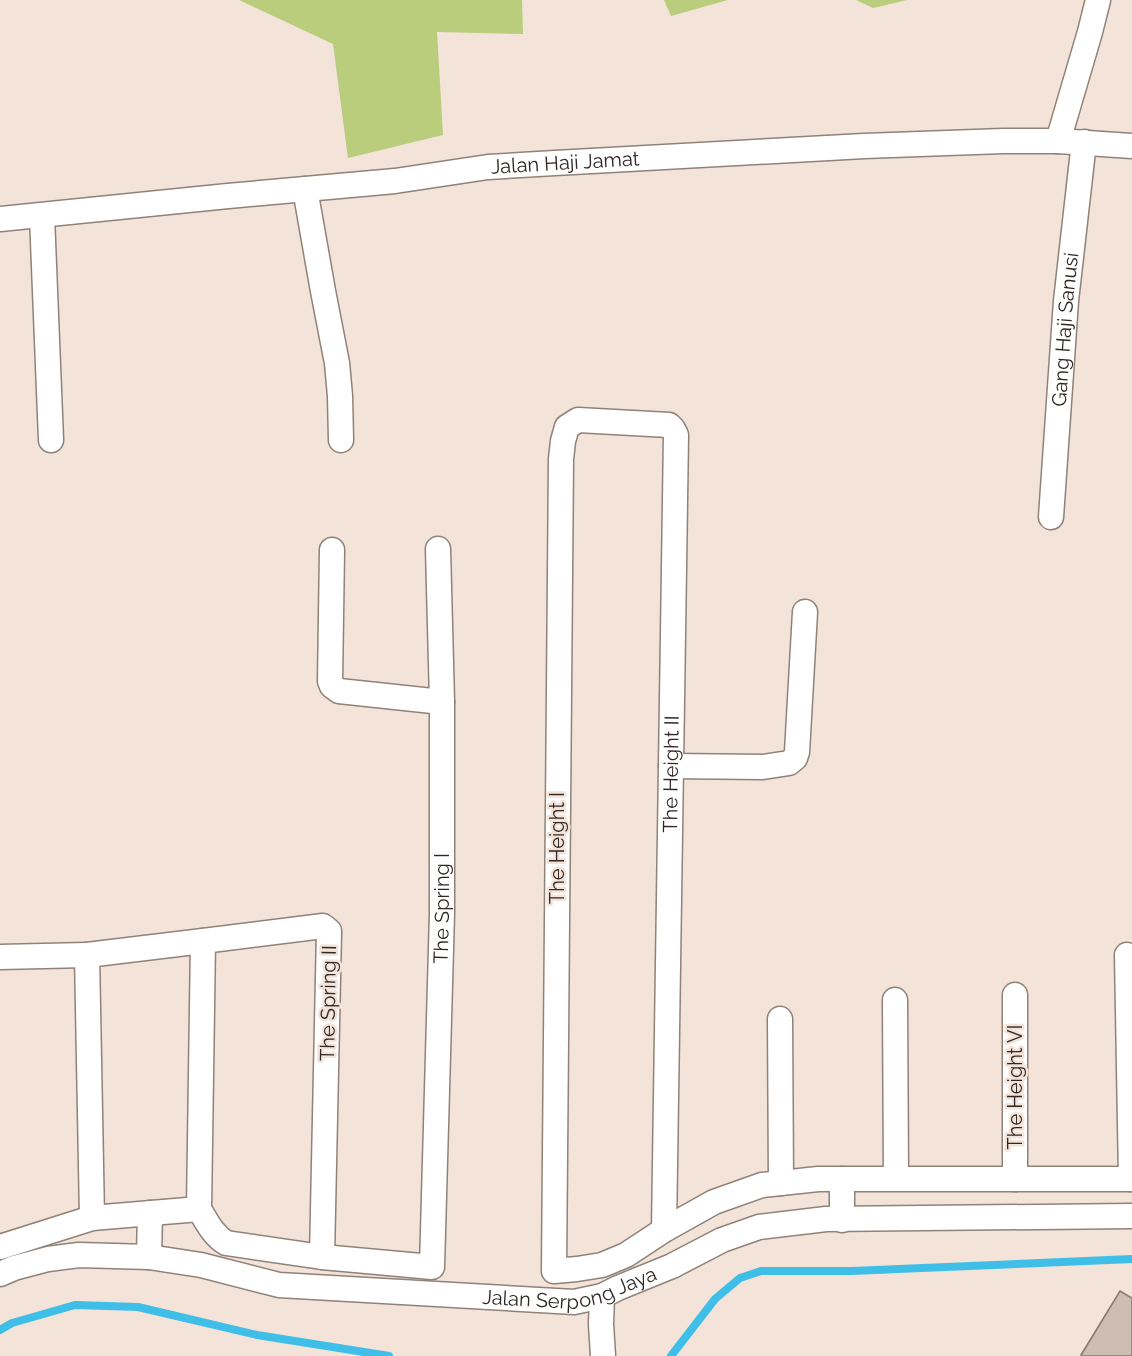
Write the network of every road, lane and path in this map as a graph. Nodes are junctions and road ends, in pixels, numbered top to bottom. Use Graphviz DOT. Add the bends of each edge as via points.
graph roads {
  1 [pos="1098,0"];
  2 [pos="1058,141"];
  3 [pos="1084,142"];
  4 [pos="1132,146"];
  5 [pos="305,189"];
  6 [pos="42,216"];
  7 [pos="0,219"];
  8 [pos="567,427"];
  9 [pos="51,440"];
  10 [pos="341,440"];
  11 [pos="1051,517"];
  12 [pos="438,549"];
  13 [pos="332,550"];
  14 [pos="805,612"];
  15 [pos="442,702"];
  16 [pos="671,766"];
  17 [pos="203,940"];
  18 [pos="87,955"];
  19 [pos="1127,955"];
  20 [pos="0,957"];
  21 [pos="1016,994"];
  22 [pos="896,1000"];
  23 [pos="780,1019"];
  24 [pos="896,1178"];
  25 [pos="842,1179"];
  26 [pos="1015,1179"];
  27 [pos="1131,1179"];
  28 [pos="782,1183"];
  29 [pos="199,1209"];
  30 [pos="150,1213"];
  31 [pos="1132,1216"];
  32 [pos="92,1218"];
  33 [pos="842,1220"];
  34 [pos="664,1230"];
  35 [pos="0,1247"];
  36 [pos="149,1257"];
  37 [pos="322,1257"];
  38 [pos="0,1274"];
  39 [pos="602,1296"];
  40 [pos="603,1356"];
  1 -- 2 [label="street"];
  2 -- 3 [label="street, Jalan Haji Jamat"];
  2 -- 5 [label="street, Jalan Haji Jamat" via="864,146 555,163"];
  3 -- 4 [label="street, Jalan Haji Jamat"];
  3 -- 11 [label="street, Gang Haji Sanusi" via="1066,301"];
  5 -- 6 [label="street, Jalan Haji Jamat"];
  5 -- 10 [label="street" via="337,363"];
  6 -- 7 [label="street, Jalan Haji Jamat"];
  6 -- 9 [label="street"];
  8 -- 16 [label="street, The Height II" via="578,420 669,425 676,435"];
  8 -- 34 [label="street, The Height I" via="561,459 554,1271 602,1265 626,1255"];
  12 -- 15 [label="street, The Spring I"];
  13 -- 15 [label="street" via="332,686 339,691"];
  14 -- 16 [label="street" via="795,758 789,763 763,767"];
  15 -- 37 [label="street, The Spring I" via="442,913 432,1267"];
  16 -- 34 [label="street, The Height II"];
  17 -- 18 [label="street"];
  17 -- 29 [label="street"];
  17 -- 37 [label="street, The Spring II" via="323,926 329,931"];
  18 -- 20 [label="street"];
  18 -- 32 [label="street"];
  19 -- 27 [label="street"];
  21 -- 26 [label="street, The Height VI"];
  22 -- 24 [label="street"];
  23 -- 28 [label="street"];
  24 -- 25 [label="street"];
  24 -- 26 [label="street"];
  25 -- 28 [label="street"];
  25 -- 33 [label="street"];
  26 -- 27 [label="street"];
  28 -- 34 [label="street" via="762,1185 714,1202"];
  29 -- 30 [label="street"];
  29 -- 37 [label="street" via="214,1234 226,1243"];
  30 -- 32 [label="street"];
  30 -- 36 [label="street"];
  31 -- 33 [label="street, Jalan Serpong Jaya"];
  32 -- 35 [label="street"];
  33 -- 39 [label="street, Jalan Serpong Jaya" via="759,1227"];
  36 -- 38 [label="street, Jalan Serpong Jaya" via="79,1255 48,1259"];
  36 -- 39 [label="street, Jalan Serpong Jaya" via="300,1287 566,1302"];
  39 -- 40 [label="street"];
}
